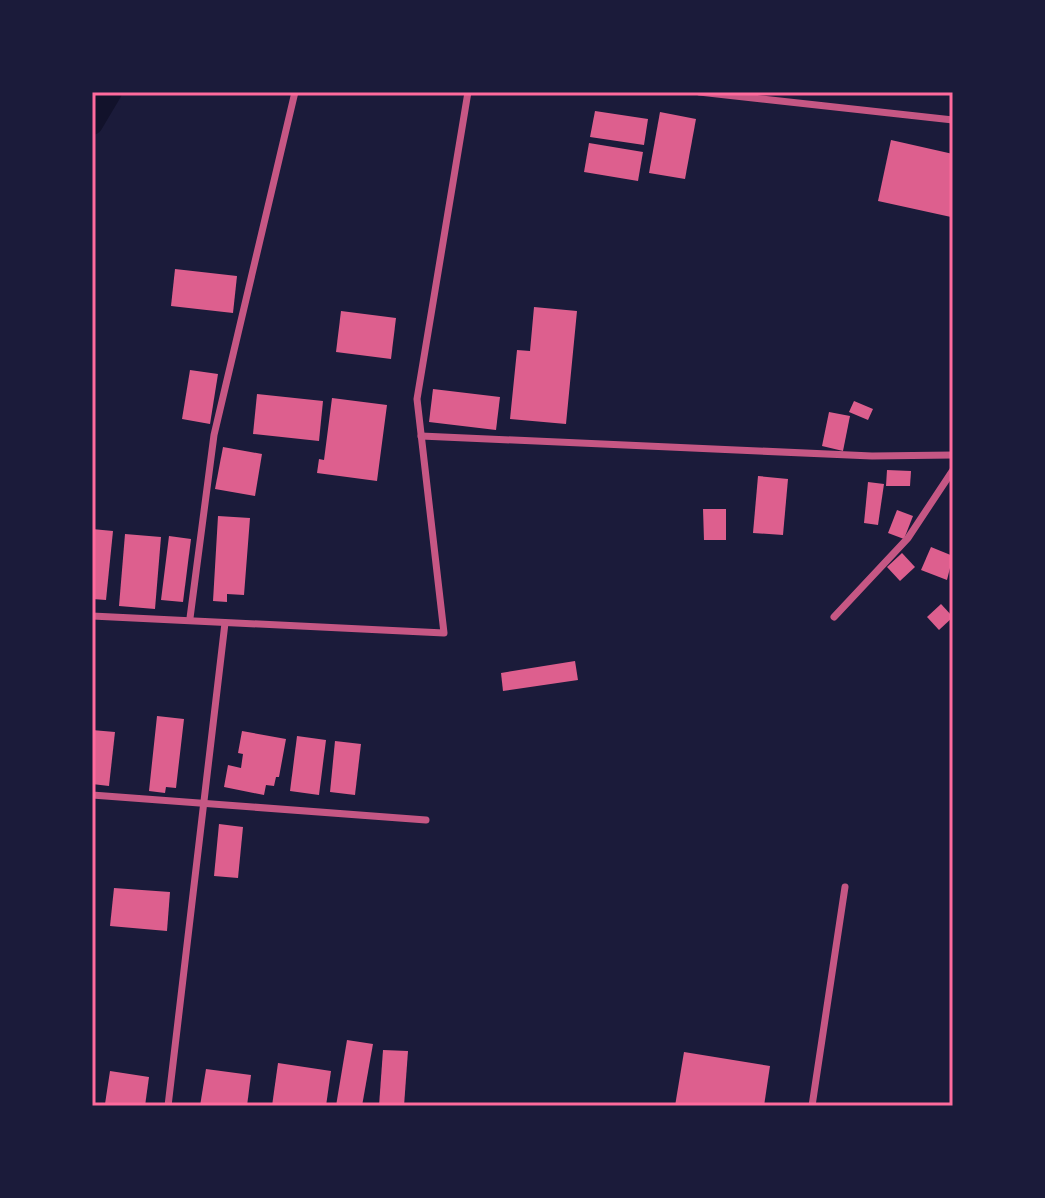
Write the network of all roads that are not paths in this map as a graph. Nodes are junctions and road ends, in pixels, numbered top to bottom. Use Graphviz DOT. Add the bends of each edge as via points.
graph roads {
  1 [pos="295,92"];
  2 [pos="468,92"];
  3 [pos="699,92"];
  4 [pos="722,93"];
  5 [pos="953,120"];
  6 [pos="421,436"];
  7 [pos="953,455"];
  8 [pos="953,470"];
  9 [pos="92,616"];
  10 [pos="834,617"];
  11 [pos="190,618"];
  12 [pos="225,623"];
  13 [pos="92,795"];
  14 [pos="203,804"];
  15 [pos="426,820"];
  16 [pos="845,887"];
  17 [pos="168,1106"];
  18 [pos="812,1106"];
  1 -- 11 [label="street" via="214,435"];
  2 -- 6 [label="street" via="417,399"];
  3 -- 4 [label="street"];
  4 -- 5 [label="street"];
  6 -- 7 [label="street"];
  6 -- 12 [label="street" via="444,633"];
  8 -- 10 [label="street" via="908,538"];
  9 -- 11 [label="street"];
  11 -- 12 [label="street"];
  12 -- 14 [label="street"];
  13 -- 14 [label="street"];
  14 -- 15 [label="street"];
  14 -- 17 [label="street"];
  16 -- 18 [label="street"];
}
